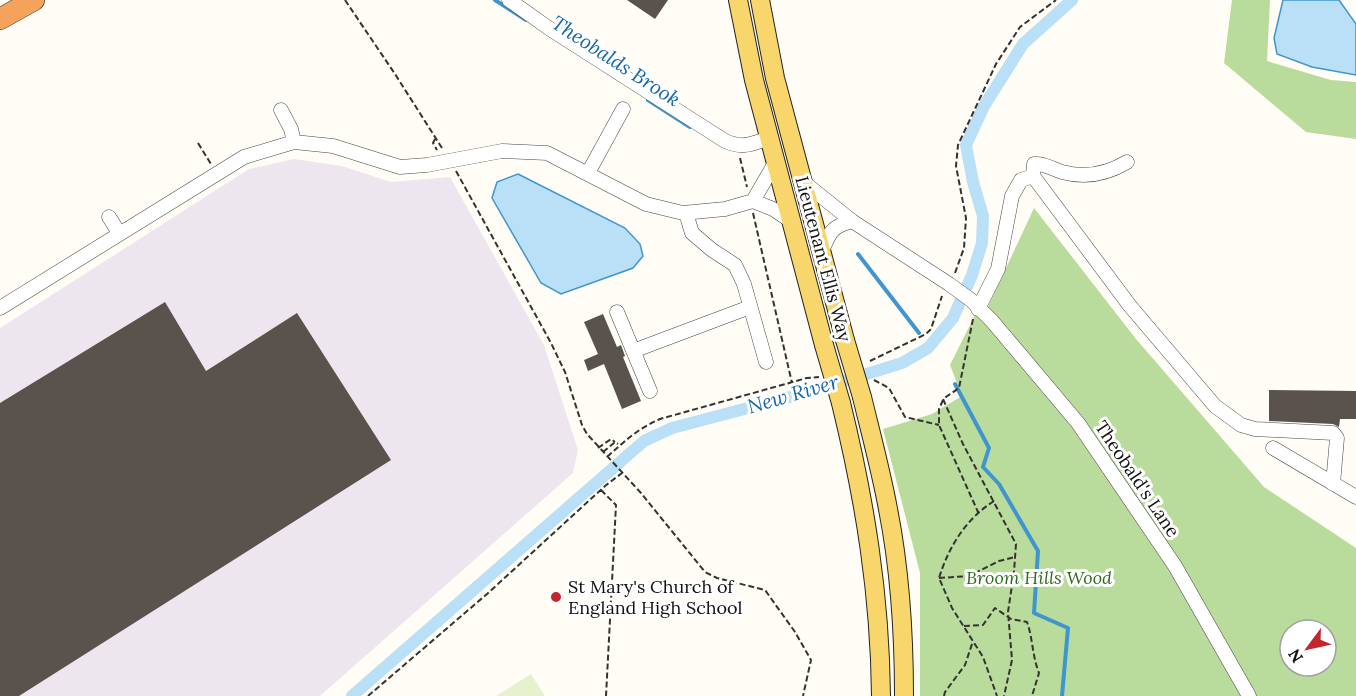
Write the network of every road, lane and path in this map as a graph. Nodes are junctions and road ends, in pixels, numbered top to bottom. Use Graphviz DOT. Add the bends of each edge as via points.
graph roads {
  1 [pos="34,0"];
  2 [pos="345,0"];
  3 [pos="508,0"];
  4 [pos="738,0"];
  5 [pos="760,0"];
  6 [pos="1056,0"];
  7 [pos="0,19"];
  8 [pos="623,109"];
  9 [pos="281,110"];
  10 [pos="436,138"];
  11 [pos="769,138"];
  12 [pos="294,142"];
  13 [pos="198,143"];
  14 [pos="737,146"];
  15 [pos="446,155"];
  16 [pos="440,156"];
  17 [pos="775,162"];
  18 [pos="1127,162"];
  19 [pos="217,173"];
  20 [pos="457,173"];
  21 [pos="588,173"];
  22 [pos="1033,176"];
  23 [pos="801,180"];
  24 [pos="751,201"];
  25 [pos="686,213"];
  26 [pos="109,217"];
  27 [pos="791,221"];
  28 [pos="852,221"];
  29 [pos="119,233"];
  30 [pos="822,251"];
  31 [pos="953,284"];
  32 [pos="940,298"];
  33 [pos="974,305"];
  34 [pos="750,307"];
  35 [pos="0,308"];
  36 [pos="617,312"];
  37 [pos="633,351"];
  38 [pos="870,361"];
  39 [pos="766,362"];
  40 [pos="824,376"];
  41 [pos="874,380"];
  42 [pos="792,383"];
  43 [pos="650,391"];
  44 [pos="943,399"];
  45 [pos="939,425"];
  46 [pos="617,443"];
  47 [pos="598,448"];
  48 [pos="1273,448"];
  49 [pos="603,452"];
  50 [pos="607,457"];
  51 [pos="622,473"];
  52 [pos="1333,484"];
  53 [pos="601,490"];
  54 [pos="1356,496"];
  55 [pos="994,501"];
  56 [pos="978,512"];
  57 [pos="1015,557"];
  58 [pos="939,578"];
  59 [pos="1008,617"];
  60 [pos="963,626"];
  61 [pos="973,641"];
  62 [pos="368,696"];
  63 [pos="606,696"];
  64 [pos="803,696"];
  65 [pos="881,696"];
  66 [pos="904,696"];
  67 [pos="944,696"];
  68 [pos="997,696"];
  69 [pos="1004,696"];
  70 [pos="1032,696"];
  71 [pos="1249,696"];
  1 -- 7 [label="highway"];
  2 -- 10 [label="path"];
  3 -- 14 [label="street"];
  4 -- 11 [label="main road, Lieutenant Ellis Way"];
  5 -- 23 [label="main road, Lieutenant Ellis Way"];
  6 -- 31 [label="path" via="1020,27 996,64 958,145 956,166 966,218 964,248"];
  8 -- 21 [label="street"];
  9 -- 12 [label="street"];
  10 -- 15 [label="path"];
  10 -- 16 [label="path" via="433,143"];
  11 -- 14 [label="street"];
  11 -- 17 [label="main road, Lieutenant Ellis Way"];
  12 -- 19 [label="street" via="244,157"];
  12 -- 21 [label="street" via="333,146 400,167 502,151 547,153"];
  13 -- 19 [label="path"];
  14 -- 24 [label="path"];
  17 -- 24 [label="street"];
  17 -- 27 [label="main road, Lieutenant Ellis Way"];
  18 -- 22 [label="street" via="1088,175 1034,164"];
  19 -- 29 [label="street"];
  20 -- 47 [label="path" via="551,343 582,425"];
  21 -- 25 [label="street" via="646,204"];
  22 -- 33 [label="street" via="1021,180 1012,196 998,269"];
  22 -- 52 [label="street" via="1130,306 1215,406 1241,425 1255,429 1334,433 1337,438"];
  23 -- 28 [label="street"];
  23 -- 30 [label="main road, Lieutenant Ellis Way"];
  24 -- 25 [label="street" via="725,209"];
  24 -- 27 [label="street"];
  24 -- 42 [label="path"];
  25 -- 34 [label="street" via="692,233 735,265"];
  26 -- 29 [label="street"];
  27 -- 65 [label="main road, Lieutenant Ellis Way, bridge" via="841,403 868,528 880,644"];
  28 -- 30 [label="street" via="832,230"];
  28 -- 31 [label="street"];
  29 -- 35 [label="street"];
  30 -- 66 [label="main road, Lieutenant Ellis Way, bridge" via="889,509 898,579"];
  31 -- 33 [label="street, Theobald's Lane"];
  32 -- 38 [label="path" via="926,334"];
  33 -- 44 [label="path" via="959,388"];
  33 -- 71 [label="street, Theobald's Lane" via="1078,423 1175,566"];
  34 -- 37 [label="street"];
  34 -- 39 [label="street"];
  36 -- 37 [label="street"];
  37 -- 43 [label="street"];
  40 -- 42 [label="path"];
  41 -- 45 [label="path" via="889,388 905,417"];
  42 -- 46 [label="path" via="660,419"];
  44 -- 45 [label="path"];
  44 -- 55 [label="path"];
  45 -- 56 [label="path"];
  46 -- 47 [label="path" via="611,440"];
  46 -- 49 [label="path"];
  46 -- 50 [label="path"];
  47 -- 49 [label="path"];
  48 -- 52 [label="street"];
  49 -- 50 [label="path"];
  50 -- 51 [label="path"];
  51 -- 53 [label="path"];
  51 -- 64 [label="path" via="705,572 765,590 811,660"];
  52 -- 54 [label="street"];
  53 -- 62 [label="path"];
  53 -- 63 [label="path" via="616,505"];
  55 -- 56 [label="path"];
  55 -- 57 [label="path" via="1016,544"];
  56 -- 58 [label="path" via="945,558"];
  57 -- 58 [label="path" via="969,576"];
  57 -- 59 [label="path"];
  58 -- 60 [label="path"];
  59 -- 60 [label="path" via="994,608 983,625"];
  59 -- 69 [label="path" via="1012,660"];
  59 -- 70 [label="path" via="1027,622 1039,673"];
  60 -- 61 [label="path"];
  61 -- 67 [label="path" via="965,665"];
  61 -- 68 [label="path"];
}
